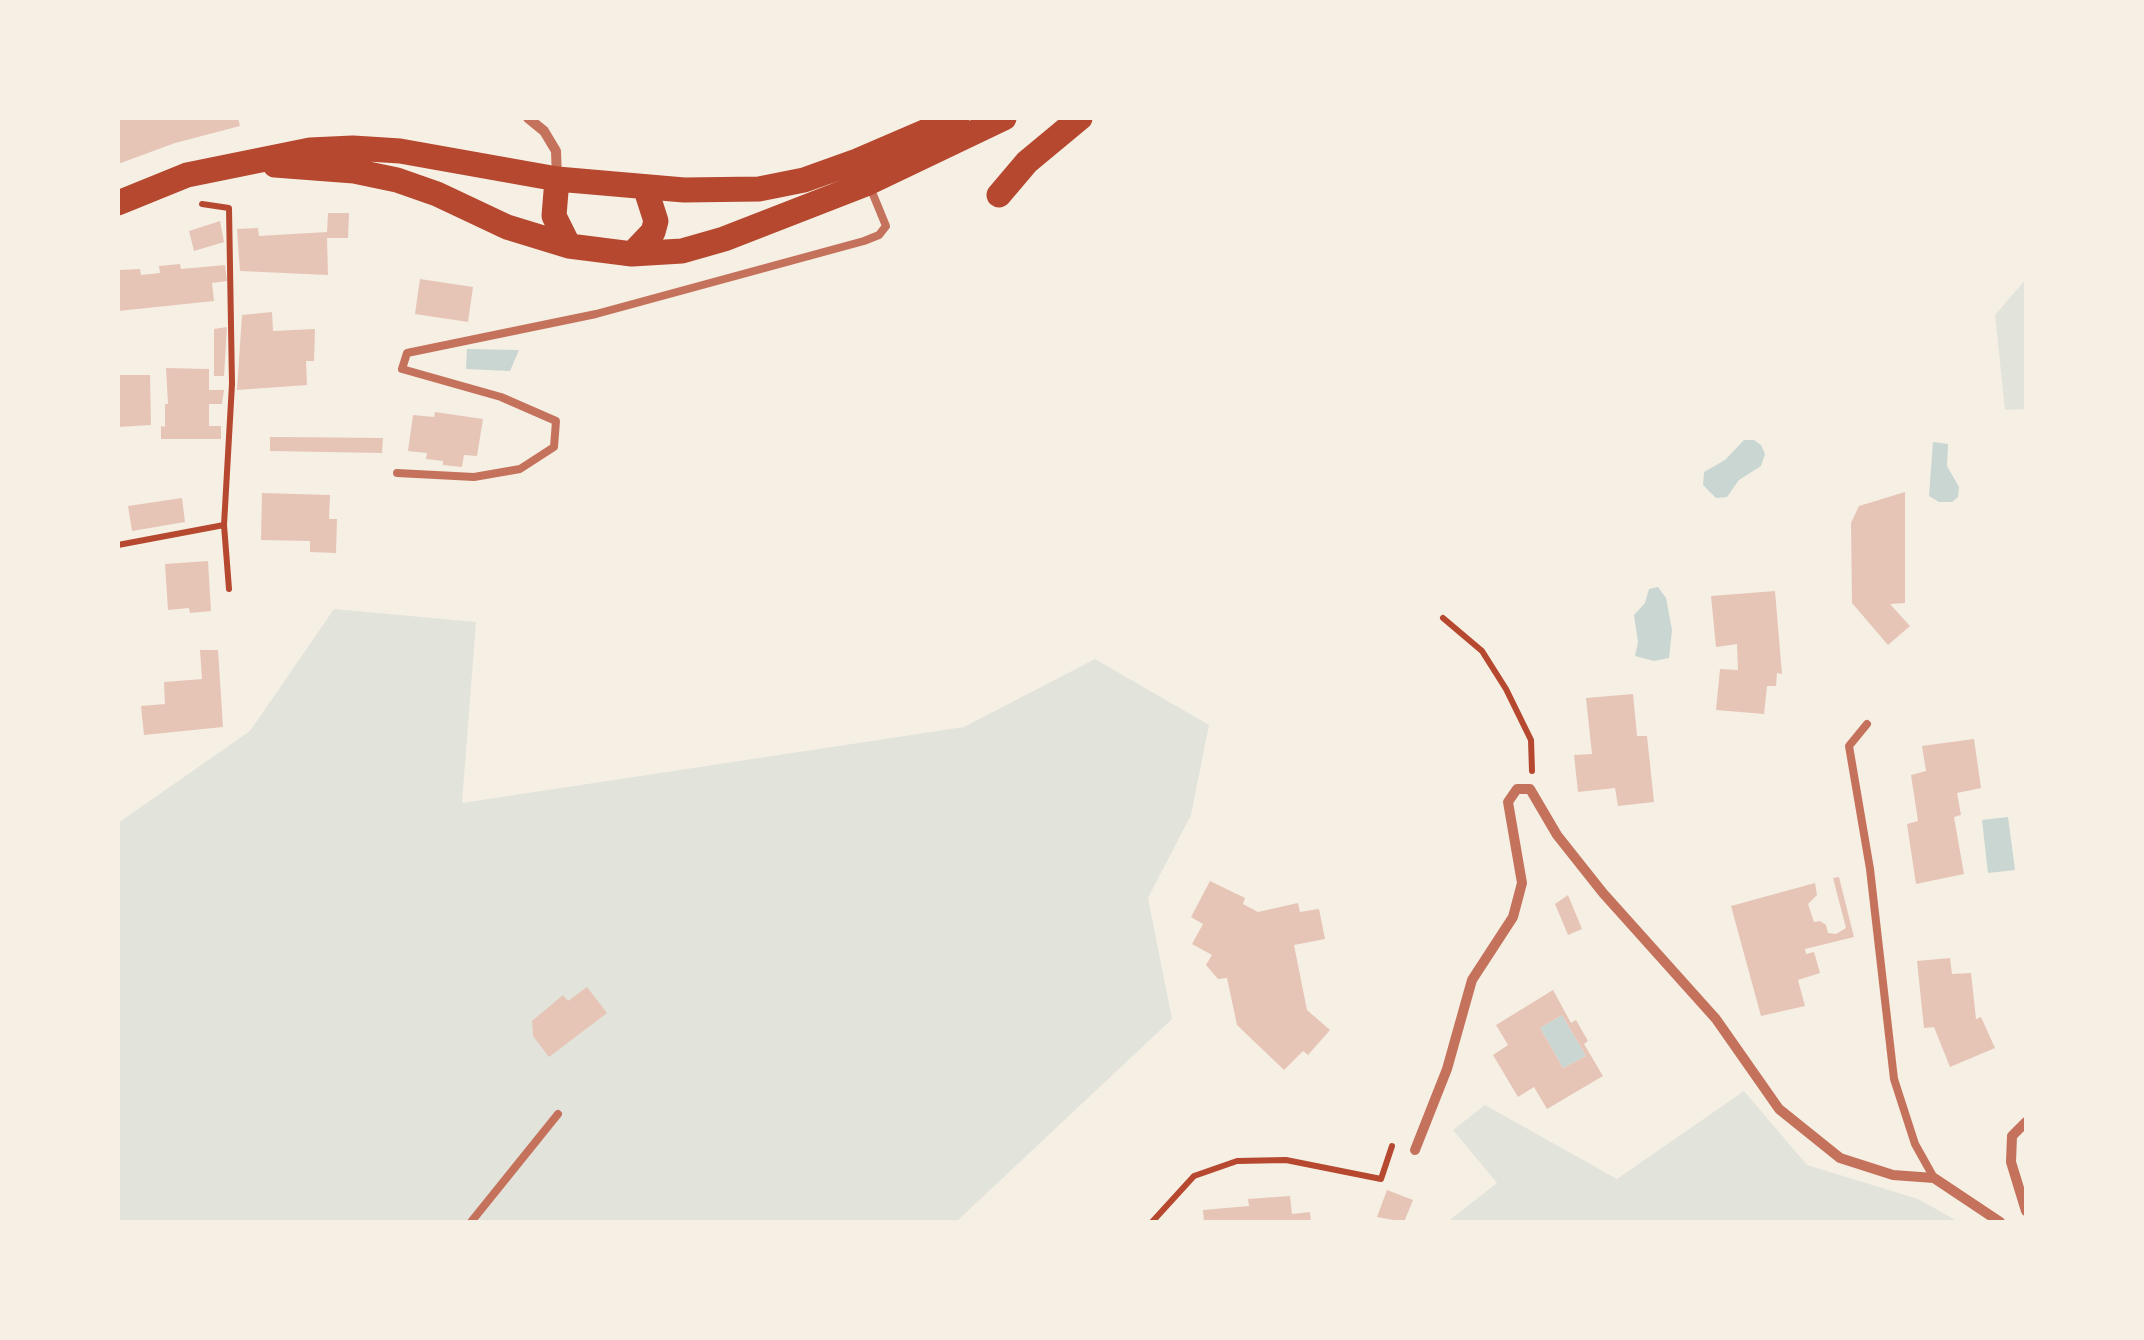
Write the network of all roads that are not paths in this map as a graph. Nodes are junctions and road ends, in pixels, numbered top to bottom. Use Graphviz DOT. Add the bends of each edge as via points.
graph roads {
  1 [pos="528,118"];
  2 [pos="957,118"];
  3 [pos="1004,118"];
  4 [pos="1080,118"];
  5 [pos="254,164"];
  6 [pos="557,179"];
  7 [pos="868,182"];
  8 [pos="646,187"];
  9 [pos="999,195"];
  10 [pos="118,203"];
  11 [pos="569,246"];
  12 [pos="632,254"];
  13 [pos="396,473"];
  14 [pos="1867,724"];
  15 [pos="558,1114"];
  16 [pos="2026,1122"];
  17 [pos="1415,1150"];
  18 [pos="1934,1178"];
  19 [pos="2026,1212"];
  20 [pos="471,1222"];
  21 [pos="2000,1222"];
  1 -- 6 [label="street" via="556,151"];
  2 -- 8 [label="main road" via="804,180 717,191"];
  3 -- 7 [label="main road"];
  4 -- 9 [label="main road"];
  5 -- 6 [label="main road" via="353,148"];
  5 -- 10 [label="main road" via="186,175"];
  5 -- 11 [label="main road" via="398,180"];
  6 -- 8 [label="main road"];
  6 -- 11 [label="main road" via="556,224"];
  7 -- 12 [label="main road" via="724,239 682,251"];
  7 -- 13 [label="lane" via="886,226 864,241 596,314 407,353 402,369 500,396 556,422 554,446 520,469 474,477"];
  8 -- 12 [label="main road" via="656,221"];
  11 -- 12 [label="main road"];
  14 -- 18 [label="lane" via="1850,746 1894,1079 1914,1144"];
  15 -- 20 [label="lane"];
  16 -- 19 [label="street" via="2012,1136 2011,1162"];
  17 -- 18 [label="street" via="1472,980 1512,917 1522,883 1508,802 1517,789 1530,788 1556,835 1716,1019 1779,1109 1840,1158 1893,1175"];
  18 -- 21 [label="street"];
}
